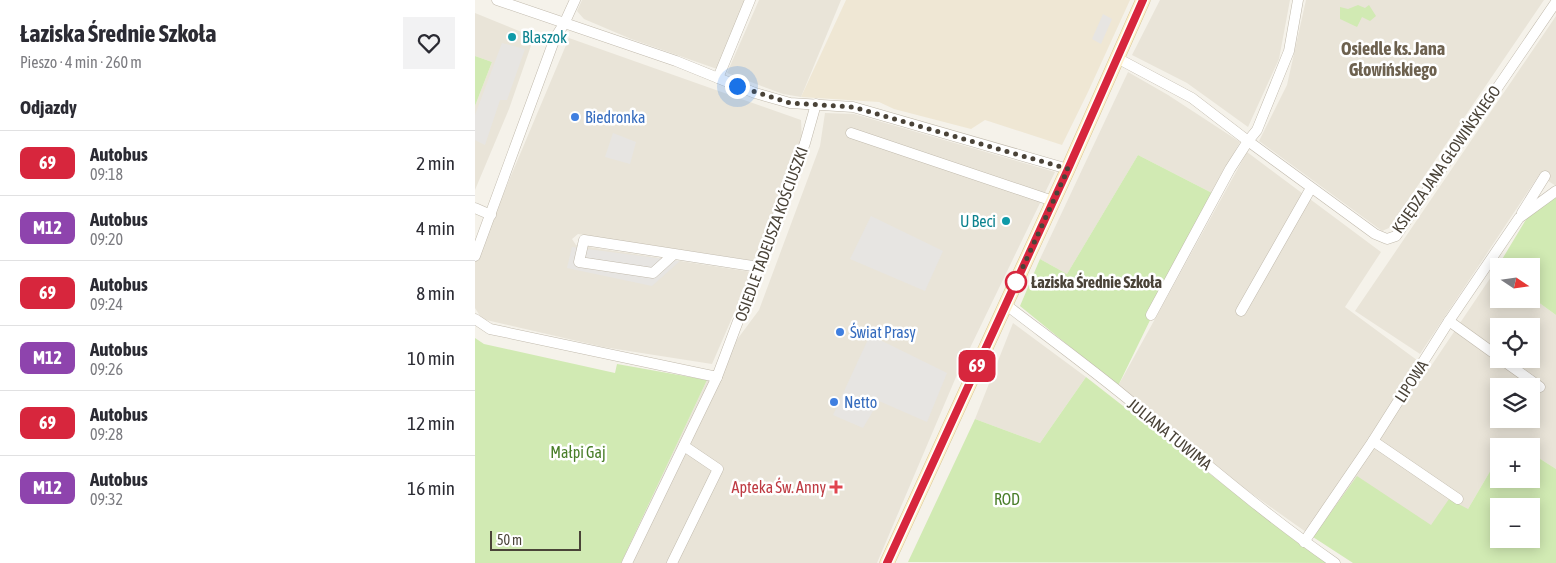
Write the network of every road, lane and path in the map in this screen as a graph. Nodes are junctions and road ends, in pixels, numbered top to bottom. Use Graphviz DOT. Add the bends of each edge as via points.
graph roads {
  1 [pos="497,0"];
  2 [pos="575,0"];
  3 [pos="751,0"];
  4 [pos="1143,0"];
  5 [pos="1298,0"];
  6 [pos="1556,2"];
  7 [pos="564,24"];
  8 [pos="1117,58"];
  9 [pos="718,78"];
  10 [pos="816,104"];
  11 [pos="851,133"];
  12 [pos="1247,141"];
  13 [pos="1068,169"];
  14 [pos="1545,176"];
  15 [pos="1311,188"];
  16 [pos="1556,191"];
  17 [pos="1053,201"];
  18 [pos="475,208"];
  19 [pos="491,215"];
  20 [pos="1519,218"];
  21 [pos="674,254"];
  22 [pos="475,256"];
  23 [pos="759,267"];
  24 [pos="1005,304"];
  25 [pos="1241,311"];
  26 [pos="1151,315"];
  27 [pos="475,319"];
  28 [pos="1449,321"];
  29 [pos="1490,351"];
  30 [pos="1514,368"];
  31 [pos="717,377"];
  32 [pos="1528,378"];
  33 [pos="1373,441"];
  34 [pos="684,446"];
  35 [pos="1457,500"];
  36 [pos="1304,542"];
  37 [pos="627,563"];
  38 [pos="672,563"];
  39 [pos="887,563"];
  40 [pos="1335,563"];
  1 -- 7 [label="street"];
  2 -- 7 [label="street"];
  3 -- 9 [label="street"];
  4 -- 8 [label="street"];
  5 -- 12 [label="street" via="1282,71 1257,130"];
  6 -- 15 [label="street, KSIĘDZA JANA GŁOWIŃSKIEGO" via="1396,236 1387,239 1375,234"];
  7 -- 9 [label="street"];
  7 -- 19 [label="street" via="555,38"];
  8 -- 12 [label="street, KSIĘDZA JANA GŁOWIŃSKIEGO" via="1192,98"];
  8 -- 13 [label="street"];
  9 -- 10 [label="street" via="790,103"];
  10 -- 13 [label="street" via="853,107"];
  10 -- 23 [label="street, OSIEDLE TADEUSZA KOŚCIUSZKI"];
  11 -- 17 [label="street"];
  12 -- 15 [label="street, KSIĘDZA JANA GŁOWIŃSKIEGO"];
  12 -- 26 [label="street"];
  13 -- 17 [label="street"];
  14 -- 20 [label="street"];
  15 -- 25 [label="street"];
  16 -- 20 [label="street, LIPOWA"];
  17 -- 24 [label="street"];
  18 -- 19 [label="street"];
  19 -- 22 [label="street"];
  20 -- 28 [label="street, LIPOWA"];
  21 -- 21 [label="street" via="584,240 579,262 653,273"];
  21 -- 23 [label="street"];
  23 -- 31 [label="street, OSIEDLE TADEUSZA KOŚCIUSZKI"];
  24 -- 36 [label="street, JULIANA TUWIMA" via="1121,393"];
  24 -- 39 [label="street"];
  27 -- 31 [label="street" via="490,329"];
  28 -- 29 [label="street"];
  28 -- 33 [label="street, LIPOWA"];
  30 -- 32 [label="street"];
  31 -- 34 [label="street, OSIEDLE TADEUSZA KOŚCIUSZKI"];
  33 -- 35 [label="street"];
  33 -- 36 [label="street, LIPOWA"];
  34 -- 37 [label="street, OSIEDLE TADEUSZA KOŚCIUSZKI"];
  34 -- 38 [label="street" via="718,469"];
  36 -- 40 [label="street, JULIANA TUWIMA"];
}
